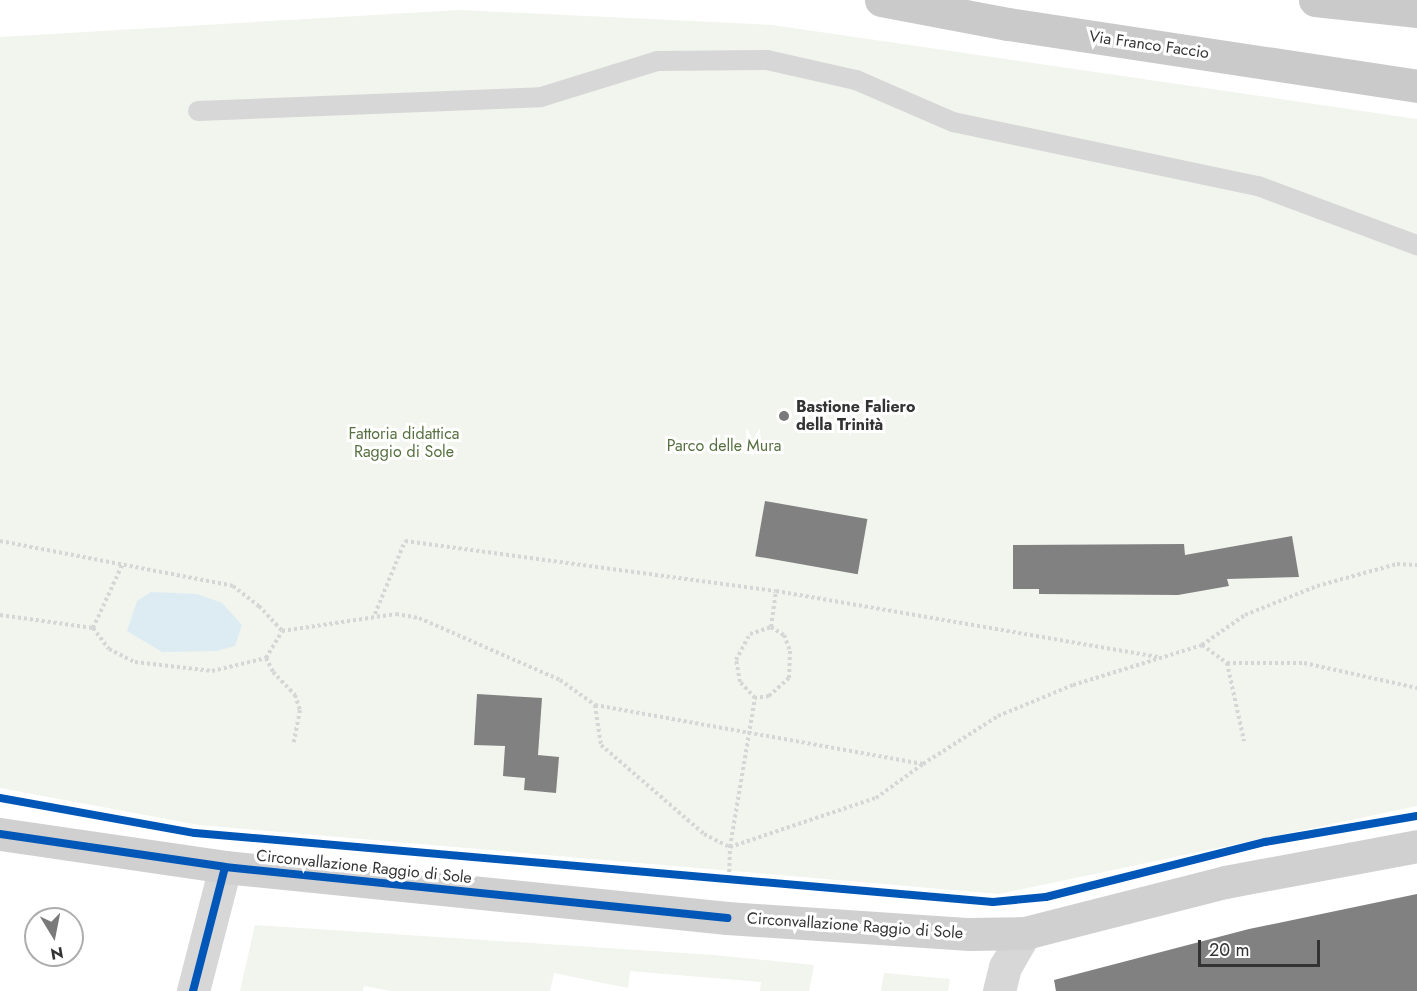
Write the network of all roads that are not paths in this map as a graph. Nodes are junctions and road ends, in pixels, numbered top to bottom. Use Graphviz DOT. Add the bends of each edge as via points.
graph roads {
  1 [pos="881,0"];
  2 [pos="1315,0"];
  3 [pos="1417,11"];
  4 [pos="1417,86"];
  5 [pos="198,111"];
  6 [pos="1417,245"];
  7 [pos="0,834"];
  8 [pos="1417,846"];
  9 [pos="225,867"];
  10 [pos="1025,933"];
  11 [pos="193,991"];
  12 [pos="999,991"];
  1 -- 4 [label="main road, Via Franco Faccio" via="1008,24"];
  2 -- 3 [label="main road"];
  5 -- 6 [label="lane" via="541,97 657,61 767,60 855,80 953,122 1258,186"];
  7 -- 9 [label="street, Circonvallazione Raggio di Sole"];
  8 -- 10 [label="street, Circonvallazione Raggio di Sole" via="1225,882"];
  9 -- 10 [label="street, Circonvallazione Raggio di Sole" via="727,918 969,934"];
  9 -- 11 [label="street"];
  10 -- 12 [label="street" via="1005,967"];
}
